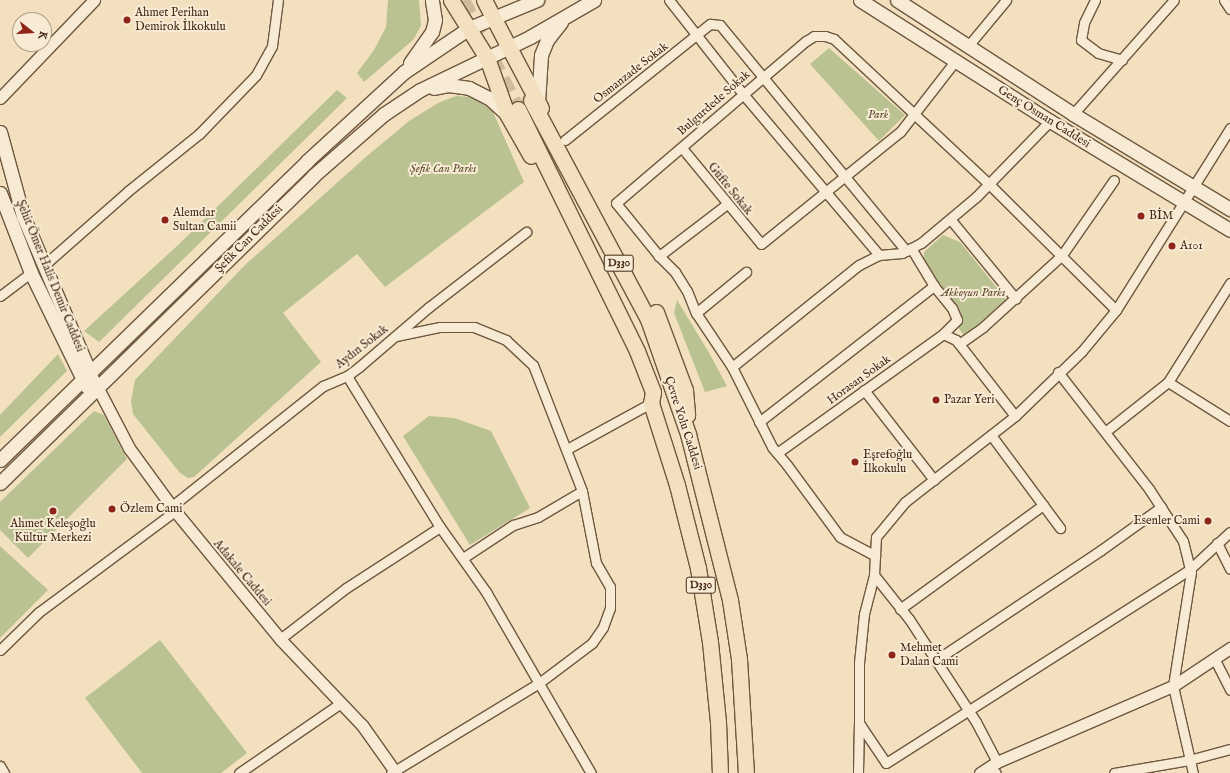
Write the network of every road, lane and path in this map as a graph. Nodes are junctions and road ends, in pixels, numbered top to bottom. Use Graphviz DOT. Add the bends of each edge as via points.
graph roads {
  1 [pos="94,0"];
  2 [pos="278,0"];
  3 [pos="432,0"];
  4 [pos="451,0"];
  5 [pos="484,0"];
  6 [pos="537,0"];
  7 [pos="594,0"];
  8 [pos="669,0"];
  9 [pos="860,0"];
  10 [pos="897,0"];
  11 [pos="1006,0"];
  12 [pos="1095,0"];
  13 [pos="1174,0"];
  14 [pos="1224,0"];
  15 [pos="1230,9"];
  16 [pos="569,13"];
  17 [pos="494,17"];
  18 [pos="470,28"];
  19 [pos="697,36"];
  20 [pos="968,46"];
  21 [pos="510,47"];
  22 [pos="487,58"];
  23 [pos="1122,60"];
  24 [pos="955,61"];
  25 [pos="404,72"];
  26 [pos="761,78"];
  27 [pos="420,90"];
  28 [pos="743,94"];
  29 [pos="0,98"];
  30 [pos="534,101"];
  31 [pos="513,111"];
  32 [pos="1073,114"];
  33 [pos="914,115"];
  34 [pos="1050,121"];
  35 [pos="1230,128"];
  36 [pos="0,132"];
  37 [pos="565,140"];
  38 [pos="682,148"];
  39 [pos="844,176"];
  40 [pos="1114,180"];
  41 [pos="989,184"];
  42 [pos="1194,187"];
  43 [pos="826,190"];
  44 [pos="0,193"];
  45 [pos="1184,202"];
  46 [pos="727,204"];
  47 [pos="3,208"];
  48 [pos="1230,209"];
  49 [pos="951,220"];
  50 [pos="1230,230"];
  51 [pos="526,232"];
  52 [pos="908,250"];
  53 [pos="879,255"];
  54 [pos="1062,255"];
  55 [pos="659,256"];
  56 [pos="43,266"];
  57 [pos="746,272"];
  58 [pos="32,273"];
  59 [pos="1230,283"];
  60 [pos="934,286"];
  61 [pos="0,296"];
  62 [pos="1016,299"];
  63 [pos="1116,310"];
  64 [pos="696,313"];
  65 [pos="943,334"];
  66 [pos="396,336"];
  67 [pos="958,342"];
  68 [pos="732,366"];
  69 [pos="1058,372"];
  70 [pos="86,376"];
  71 [pos="347,376"];
  72 [pos="1168,382"];
  73 [pos="864,390"];
  74 [pos="95,391"];
  75 [pos="651,403"];
  76 [pos="1015,416"];
  77 [pos="1230,421"];
  78 [pos="759,422"];
  79 [pos="1105,432"];
  80 [pos="991,435"];
  81 [pos="567,449"];
  82 [pos="777,454"];
  83 [pos="0,460"];
  84 [pos="934,480"];
  85 [pos="0,483"];
  86 [pos="582,491"];
  87 [pos="1043,505"];
  88 [pos="1161,507"];
  89 [pos="173,509"];
  90 [pos="440,528"];
  91 [pos="1060,528"];
  92 [pos="1230,532"];
  93 [pos="1217,543"];
  94 [pos="875,556"];
  95 [pos="463,558"];
  96 [pos="1190,569"];
  97 [pos="1230,569"];
  98 [pos="874,575"];
  99 [pos="900,609"];
  100 [pos="280,639"];
  101 [pos="1230,648"];
  102 [pos="0,650"];
  103 [pos="1214,658"];
  104 [pos="936,660"];
  105 [pos="539,683"];
  106 [pos="1173,686"];
  107 [pos="1230,690"];
  108 [pos="340,703"];
  109 [pos="967,710"];
  110 [pos="859,723"];
  111 [pos="1230,749"];
  112 [pos="1189,760"];
  113 [pos="0,766"];
  114 [pos="991,769"];
  115 [pos="394,772"];
  116 [pos="4,773"];
  117 [pos="239,773"];
  118 [pos="591,773"];
  119 [pos="720,773"];
  120 [pos="746,773"];
  121 [pos="858,773"];
  122 [pos="1114,773"];
  123 [pos="1193,773"];
  1 -- 29 [label="street"];
  2 -- 56 [label="street" via="272,46 256,75 199,134 128,191"];
  3 -- 25 [label="main road" via="435,20 432,32"];
  4 -- 18 [label="highway, Çevre Yolu Caddesi"];
  5 -- 17 [label="highway, Çevre Yolu Caddesi"];
  6 -- 17 [label="main road, Şefik Can Caddesi"];
  7 -- 16 [label="main road"];
  8 -- 19 [label="street"];
  9 -- 24 [label="main road, Genç Osman Caddesi"];
  10 -- 20 [label="main road, Genç Osman Caddesi"];
  11 -- 20 [label="street"];
  12 -- 23 [label="street" via="1084,23 1081,40 1098,52"];
  13 -- 23 [label="street"];
  14 -- 15 [label="street"];
  16 -- 21 [label="main road, Şefik Can Caddesi"];
  16 -- 30 [label="main road" via="554,29 541,55"];
  17 -- 18 [label="main road, Şefik Can Caddesi"];
  17 -- 21 [label="highway, Çevre Yolu Caddesi"];
  18 -- 22 [label="highway, Çevre Yolu Caddesi"];
  18 -- 25 [label="main road, Şefik Can Caddesi"];
  19 -- 26 [label="street, Osmanzade Sokak" via="710,24 720,25"];
  19 -- 28 [label="street"];
  19 -- 37 [label="street, Osmanzade Sokak"];
  20 -- 32 [label="main road, Genç Osman Caddesi"];
  21 -- 22 [label="main road, Şefik Can Caddesi"];
  21 -- 30 [label="highway, Çevre Yolu Caddesi"];
  22 -- 27 [label="main road, Şefik Can Caddesi"];
  22 -- 31 [label="highway, Çevre Yolu Caddesi"];
  23 -- 32 [label="street"];
  24 -- 33 [label="street"];
  24 -- 34 [label="main road, Genç Osman Caddesi"];
  25 -- 70 [label="main road, Şefik Can Caddesi" via="307,161"];
  26 -- 28 [label="street, Bulgurdede Sokak"];
  26 -- 33 [label="street, Bulgurdede Sokak" via="814,36 834,39"];
  26 -- 39 [label="street"];
  27 -- 31 [label="main road" via="448,85 469,88"];
  27 -- 74 [label="main road, Şefik Can Caddesi" via="384,114 313,176"];
  28 -- 38 [label="street, Bulgurdede Sokak"];
  28 -- 43 [label="street"];
  30 -- 120 [label="highway, Çevre Yolu Caddesi / D330" via="658,316 685,390 688,434 730,600 739,659"];
  31 -- 75 [label="highway, Çevre Yolu Caddesi" via="595,277"];
  32 -- 42 [label="main road, Genç Osman Caddesi"];
  33 -- 39 [label="street" via="900,132"];
  33 -- 41 [label="street"];
  34 -- 41 [label="street"];
  34 -- 45 [label="main road, Genç Osman Caddesi"];
  35 -- 42 [label="street"];
  36 -- 56 [label="main road, Şehit Ömer Halis Demir Caddesi" via="17,196"];
  38 -- 46 [label="street, Güfte Sokak"];
  38 -- 55 [label="street, Bulgurdede Sokak" via="616,203"];
  39 -- 43 [label="street"];
  39 -- 52 [label="street"];
  40 -- 54 [label="street"];
  41 -- 49 [label="street"];
  41 -- 54 [label="street"];
  42 -- 45 [label="street"];
  42 -- 48 [label="main road, Genç Osman Caddesi"];
  43 -- 46 [label="street, Güfte Sokak" via="761,244"];
  43 -- 53 [label="street"];
  44 -- 47 [label="main road, Şehit Ömer Halis Demir Caddesi"];
  45 -- 50 [label="main road, Genç Osman Caddesi"];
  45 -- 63 [label="street"];
  46 -- 55 [label="street"];
  47 -- 58 [label="main road, Şehit Ömer Halis Demir Caddesi"];
  49 -- 52 [label="street"];
  49 -- 62 [label="street"];
  51 -- 66 [label="street, Aydın Sokak"];
  52 -- 53 [label="street"];
  52 -- 60 [label="street"];
  53 -- 68 [label="street" via="859,265"];
  54 -- 62 [label="street"];
  54 -- 63 [label="street"];
  55 -- 64 [label="street" via="675,272 687,291"];
  56 -- 70 [label="main road, Şehit Ömer Halis Demir Caddesi"];
  57 -- 64 [label="street"];
  58 -- 61 [label="street"];
  58 -- 70 [label="main road, Şehit Ömer Halis Demir Caddesi"];
  59 -- 72 [label="street"];
  60 -- 65 [label="street, Horasan Sokak" via="952,308 957,320"];
  60 -- 78 [label="street"];
  62 -- 67 [label="street" via="983,327"];
  63 -- 69 [label="street" via="1082,351"];
  64 -- 68 [label="street"];
  65 -- 67 [label="street"];
  65 -- 73 [label="street, Horasan Sokak"];
  66 -- 71 [label="street, Aydın Sokak"];
  66 -- 81 [label="street" via="440,327 474,328 506,340 532,365"];
  67 -- 76 [label="street"];
  68 -- 78 [label="street"];
  69 -- 76 [label="street"];
  69 -- 79 [label="street"];
  70 -- 74 [label="main road, Şehit Ömer Halis Demir Caddesi"];
  70 -- 83 [label="main road, Şefik Can Caddesi"];
  71 -- 89 [label="street, Aydın Sokak" via="324,386"];
  71 -- 90 [label="street"];
  72 -- 77 [label="street"];
  72 -- 79 [label="street"];
  73 -- 82 [label="street, Horasan Sokak"];
  73 -- 84 [label="street"];
  74 -- 85 [label="main road, Şefik Can Caddesi"];
  74 -- 89 [label="street, Adakale Caddesi" via="129,448"];
  75 -- 81 [label="street"];
  75 -- 119 [label="highway, Çevre Yolu Caddesi / D330" via="677,485 698,568 710,642"];
  76 -- 80 [label="street"];
  78 -- 82 [label="street"];
  79 -- 88 [label="street"];
  80 -- 84 [label="street"];
  80 -- 87 [label="street"];
  81 -- 86 [label="street"];
  82 -- 94 [label="street" via="840,537"];
  84 -- 94 [label="street" via="905,502 876,537"];
  86 -- 95 [label="street" via="538,517 513,525"];
  86 -- 105 [label="street" via="596,563 610,587 610,608 603,627 592,643"];
  87 -- 91 [label="street"];
  87 -- 99 [label="street"];
  88 -- 96 [label="street" via="1183,541"];
  88 -- 104 [label="street"];
  89 -- 100 [label="street, Adakale Caddesi"];
  89 -- 102 [label="street, Aydın Sokak" via="39,612"];
  90 -- 95 [label="street"];
  90 -- 100 [label="street" via="346,588"];
  92 -- 93 [label="street"];
  93 -- 96 [label="street"];
  93 -- 97 [label="street"];
  94 -- 98 [label="street"];
  95 -- 105 [label="street"];
  96 -- 106 [label="street"];
  96 -- 109 [label="street"];
  98 -- 99 [label="street"];
  98 -- 110 [label="street" via="864,614 859,663"];
  99 -- 104 [label="street"];
  100 -- 108 [label="street, Adakale Caddesi"];
  101 -- 103 [label="street"];
  103 -- 106 [label="street"];
  103 -- 107 [label="street"];
  104 -- 109 [label="street"];
  105 -- 115 [label="street"];
  105 -- 118 [label="street"];
  106 -- 112 [label="street"];
  106 -- 114 [label="street"];
  108 -- 115 [label="street, Adakale Caddesi" via="362,725"];
  108 -- 117 [label="street"];
  109 -- 110 [label="street" via="886,763"];
  109 -- 114 [label="street"];
  110 -- 121 [label="street"];
  111 -- 112 [label="street"];
  112 -- 122 [label="street"];
  112 -- 123 [label="street"];
  113 -- 116 [label="street"];
}
